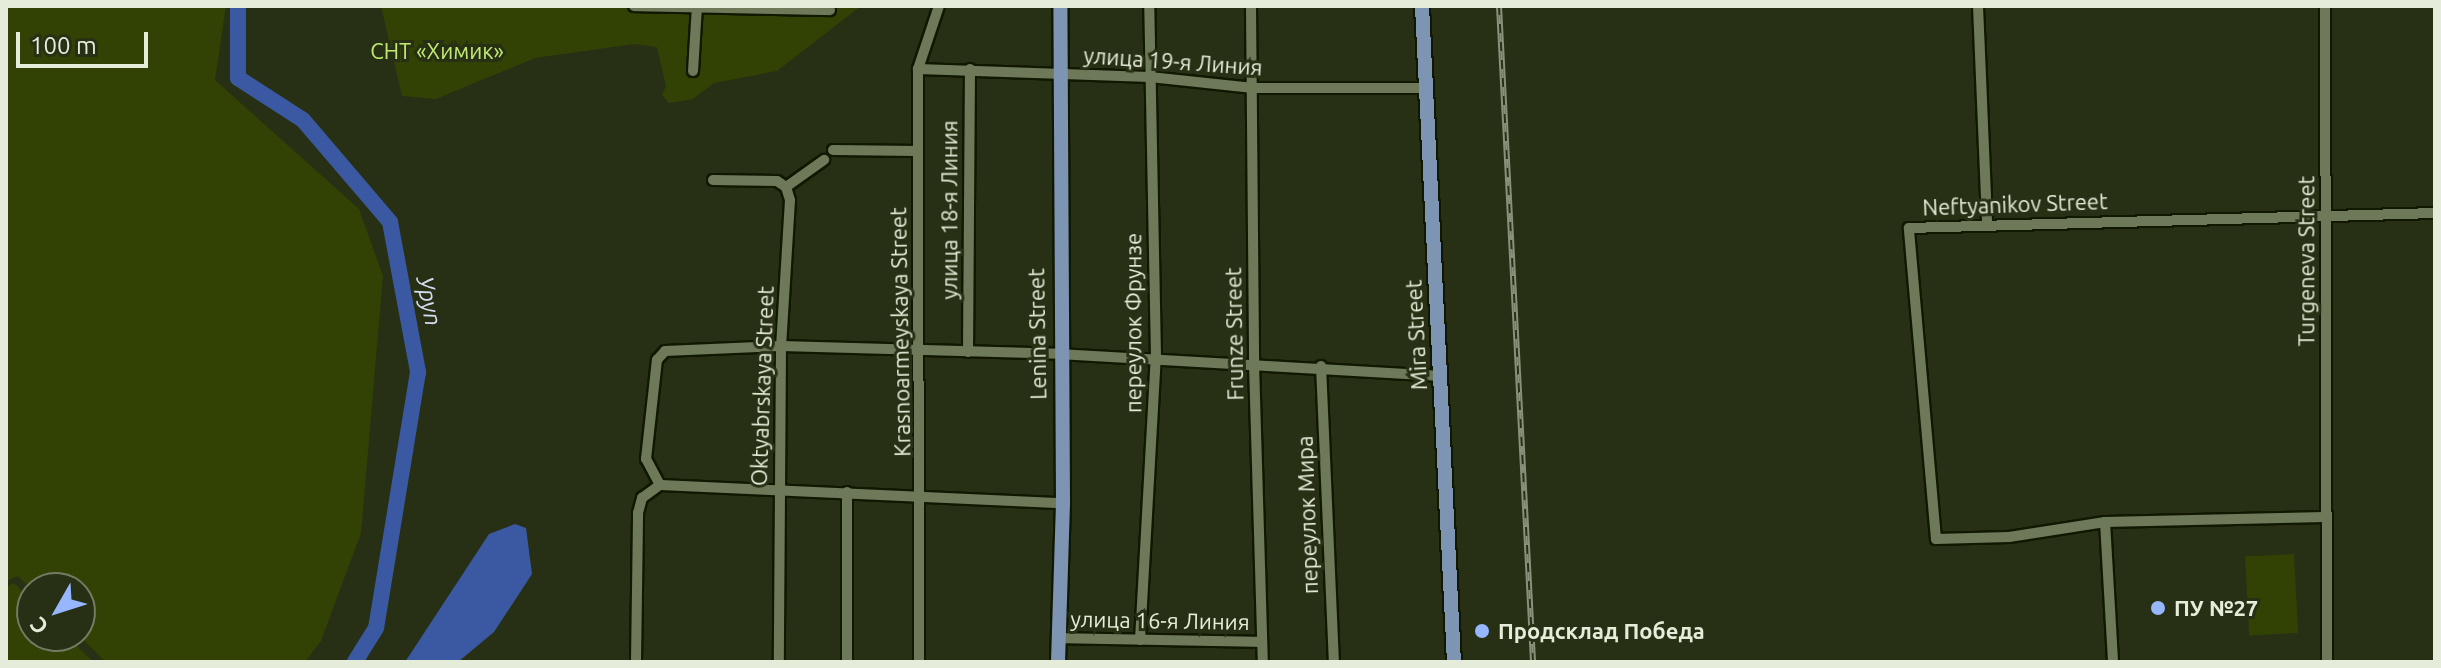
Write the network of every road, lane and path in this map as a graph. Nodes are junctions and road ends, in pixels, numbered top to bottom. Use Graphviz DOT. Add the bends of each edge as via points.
graph roads {
  1 [pos="634,6"];
  2 [pos="697,6"];
  3 [pos="939,6"];
  4 [pos="1060,6"];
  5 [pos="1149,6"];
  6 [pos="1251,6"];
  7 [pos="1422,6"];
  8 [pos="1978,6"];
  9 [pos="2325,6"];
  10 [pos="830,10"];
  11 [pos="918,69"];
  12 [pos="970,69"];
  13 [pos="693,71"];
  14 [pos="1057,73"];
  15 [pos="1150,77"];
  16 [pos="1253,88"];
  17 [pos="1425,88"];
  18 [pos="833,150"];
  19 [pos="918,151"];
  20 [pos="824,160"];
  21 [pos="713,180"];
  22 [pos="786,187"];
  23 [pos="2435,213"];
  24 [pos="2325,214"];
  25 [pos="1987,225"];
  26 [pos="781,346"];
  27 [pos="918,351"];
  28 [pos="968,352"];
  29 [pos="1059,354"];
  30 [pos="1156,357"];
  31 [pos="1254,364"];
  32 [pos="1321,366"];
  33 [pos="1440,376"];
  34 [pos="660,485"];
  35 [pos="779,490"];
  36 [pos="847,492"];
  37 [pos="922,495"];
  38 [pos="1063,503"];
  39 [pos="2325,517"];
  40 [pos="2105,522"];
  41 [pos="1058,638"];
  42 [pos="1140,640"];
  43 [pos="1262,642"];
  44 [pos="636,662"];
  45 [pos="779,662"];
  46 [pos="847,662"];
  47 [pos="919,662"];
  48 [pos="1058,662"];
  49 [pos="1263,662"];
  50 [pos="1334,662"];
  51 [pos="1454,662"];
  52 [pos="2113,662"];
  53 [pos="2327,662"];
  1 -- 2 [label="street"];
  2 -- 10 [label="street"];
  2 -- 13 [label="street"];
  3 -- 11 [label="street, Krasnoarmeyskaya Street"];
  4 -- 14 [label="main road, Lenina Street"];
  5 -- 15 [label="street, переулок Фрунзе"];
  6 -- 16 [label="street, Frunze Street"];
  7 -- 17 [label="main road, Mira Street"];
  8 -- 25 [label="street"];
  9 -- 24 [label="street, Turgeneva Street"];
  11 -- 12 [label="street, улица 19-я Линия"];
  11 -- 19 [label="street, Krasnoarmeyskaya Street"];
  12 -- 14 [label="street, улица 19-я Линия"];
  12 -- 28 [label="street, улица 18-я Линия"];
  14 -- 15 [label="street, улица 19-я Линия"];
  14 -- 29 [label="main road, Lenina Street"];
  15 -- 16 [label="street, улица 19-я Линия"];
  15 -- 30 [label="street, переулок Фрунзе"];
  16 -- 17 [label="street, улица 19-я Линия"];
  16 -- 31 [label="street, Frunze Street"];
  17 -- 33 [label="main road, Mira Street"];
  18 -- 19 [label="street"];
  19 -- 27 [label="street, Krasnoarmeyskaya Street"];
  20 -- 22 [label="street"];
  21 -- 22 [label="street" via="777,181"];
  22 -- 26 [label="street, Oktyabrskaya Street"];
  23 -- 24 [label="street, Neftyanikov Street"];
  24 -- 25 [label="street, Neftyanikov Street"];
  24 -- 39 [label="street, Turgeneva Street"];
  25 -- 40 [label="street, Neftyanikov Street" via="1909,228 1936,539 2009,537"];
  26 -- 27 [label="street"];
  26 -- 34 [label="street" via="665,351 657,360 646,459"];
  26 -- 35 [label="street, Oktyabrskaya Street"];
  27 -- 28 [label="street"];
  27 -- 37 [label="street, Krasnoarmeyskaya Street"];
  28 -- 29 [label="street"];
  29 -- 30 [label="street"];
  29 -- 38 [label="main road, Lenina Street"];
  30 -- 31 [label="street"];
  30 -- 42 [label="street, переулок Фрунзе"];
  31 -- 32 [label="street"];
  31 -- 43 [label="street, Frunze Street"];
  32 -- 33 [label="street"];
  32 -- 50 [label="street, переулок Мира"];
  33 -- 51 [label="main road, Mira Street"];
  34 -- 35 [label="street"];
  34 -- 44 [label="street" via="642,498 638,513"];
  35 -- 36 [label="street"];
  35 -- 45 [label="street, Oktyabrskaya Street"];
  36 -- 37 [label="street"];
  36 -- 46 [label="street"];
  37 -- 38 [label="street"];
  37 -- 47 [label="street, Krasnoarmeyskaya Street"];
  38 -- 41 [label="main road, Lenina Street"];
  39 -- 40 [label="street"];
  39 -- 53 [label="street, Turgeneva Street"];
  40 -- 52 [label="street"];
  41 -- 42 [label="street, улица 16-я Линия"];
  41 -- 48 [label="main road, Lenina Street"];
  42 -- 43 [label="street, улица 16-я Линия"];
  43 -- 49 [label="street, Frunze Street"];
}
